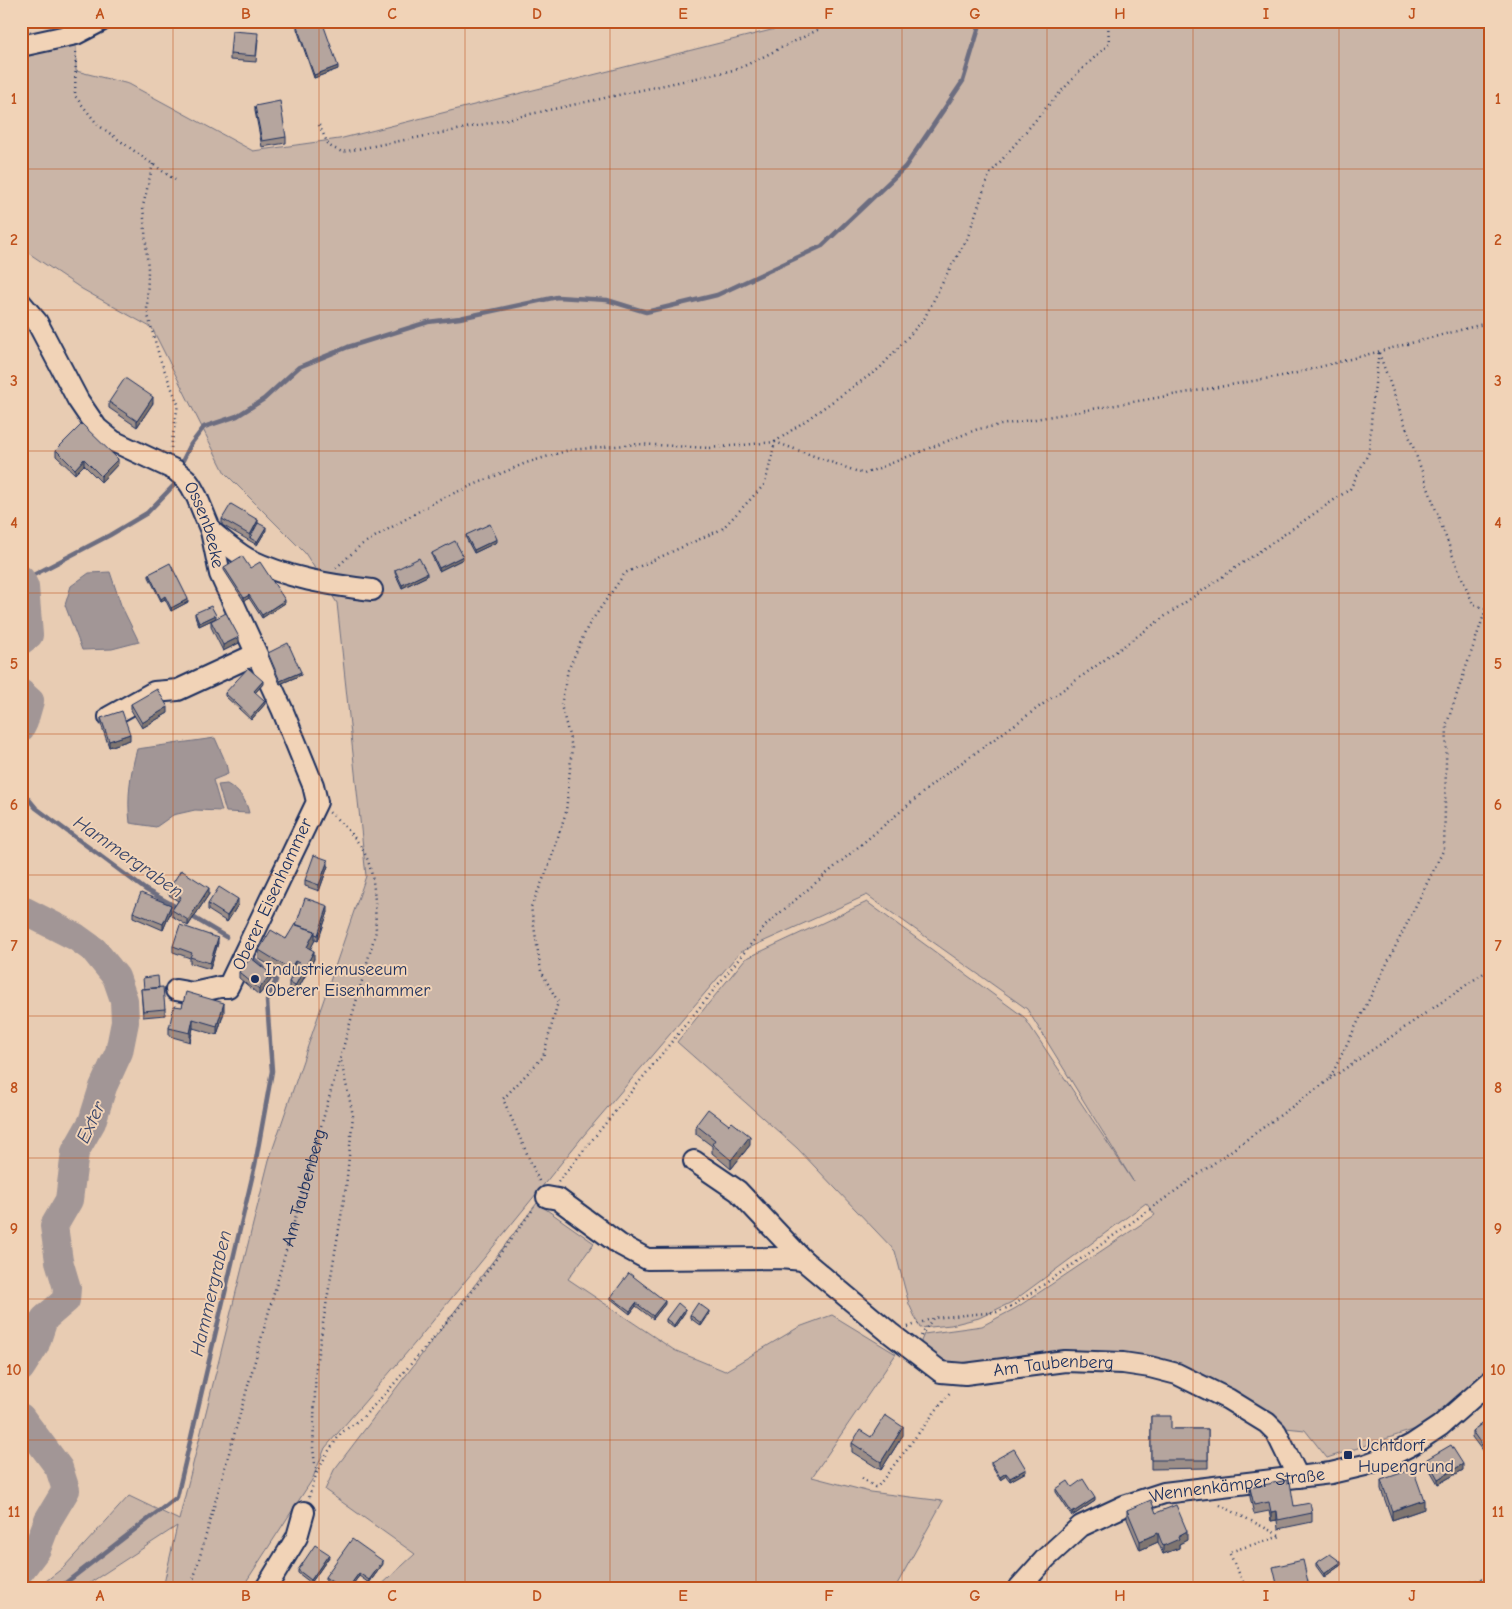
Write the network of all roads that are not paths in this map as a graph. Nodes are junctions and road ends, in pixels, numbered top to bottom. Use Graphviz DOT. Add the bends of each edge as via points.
graph roads {
  1 [pos="102,21"];
  2 [pos="21,46"];
  3 [pos="21,303"];
  4 [pos="211,531"];
  5 [pos="372,590"];
  6 [pos="256,654"];
  7 [pos="109,716"];
  8 [pos="317,802"];
  9 [pos="176,990"];
  10 [pos="694,1162"];
  11 [pos="547,1197"];
  12 [pos="803,1260"];
  13 [pos="1491,1381"];
  14 [pos="1298,1478"];
  15 [pos="304,1512"];
  16 [pos="266,1588"];
  17 [pos="1019,1588"];
  1 -- 2 [label="street" via="76,34"];
  3 -- 4 [label="street, Ossenbeeke" via="42,330 78,400 97,428 113,441 175,470 186,479"];
  4 -- 5 [label="street" via="249,559 282,573"];
  4 -- 6 [label="street, Ossenbeeke" via="220,574"];
  6 -- 7 [label="street" via="178,690 154,692"];
  6 -- 8 [label="street, Ossenbeeke" via="282,709"];
  8 -- 9 [label="street, Oberer Eisenhammer" via="228,987 193,993"];
  10 -- 12 [label="street, Am Taubenberg" via="738,1191"];
  11 -- 12 [label="street" via="558,1199 619,1244 647,1259"];
  12 -- 14 [label="street, Am Taubenberg" via="941,1372 965,1374 1065,1362 1123,1363 1177,1374 1228,1398 1267,1423 1276,1432"];
  13 -- 14 [label="street, Wennenkämper Straße" via="1440,1426 1398,1452 1349,1470"];
  14 -- 17 [label="street, Wennenkämper Straße" via="1164,1493 1124,1506 1081,1526"];
  15 -- 16 [label="street" via="297,1537"];
}
